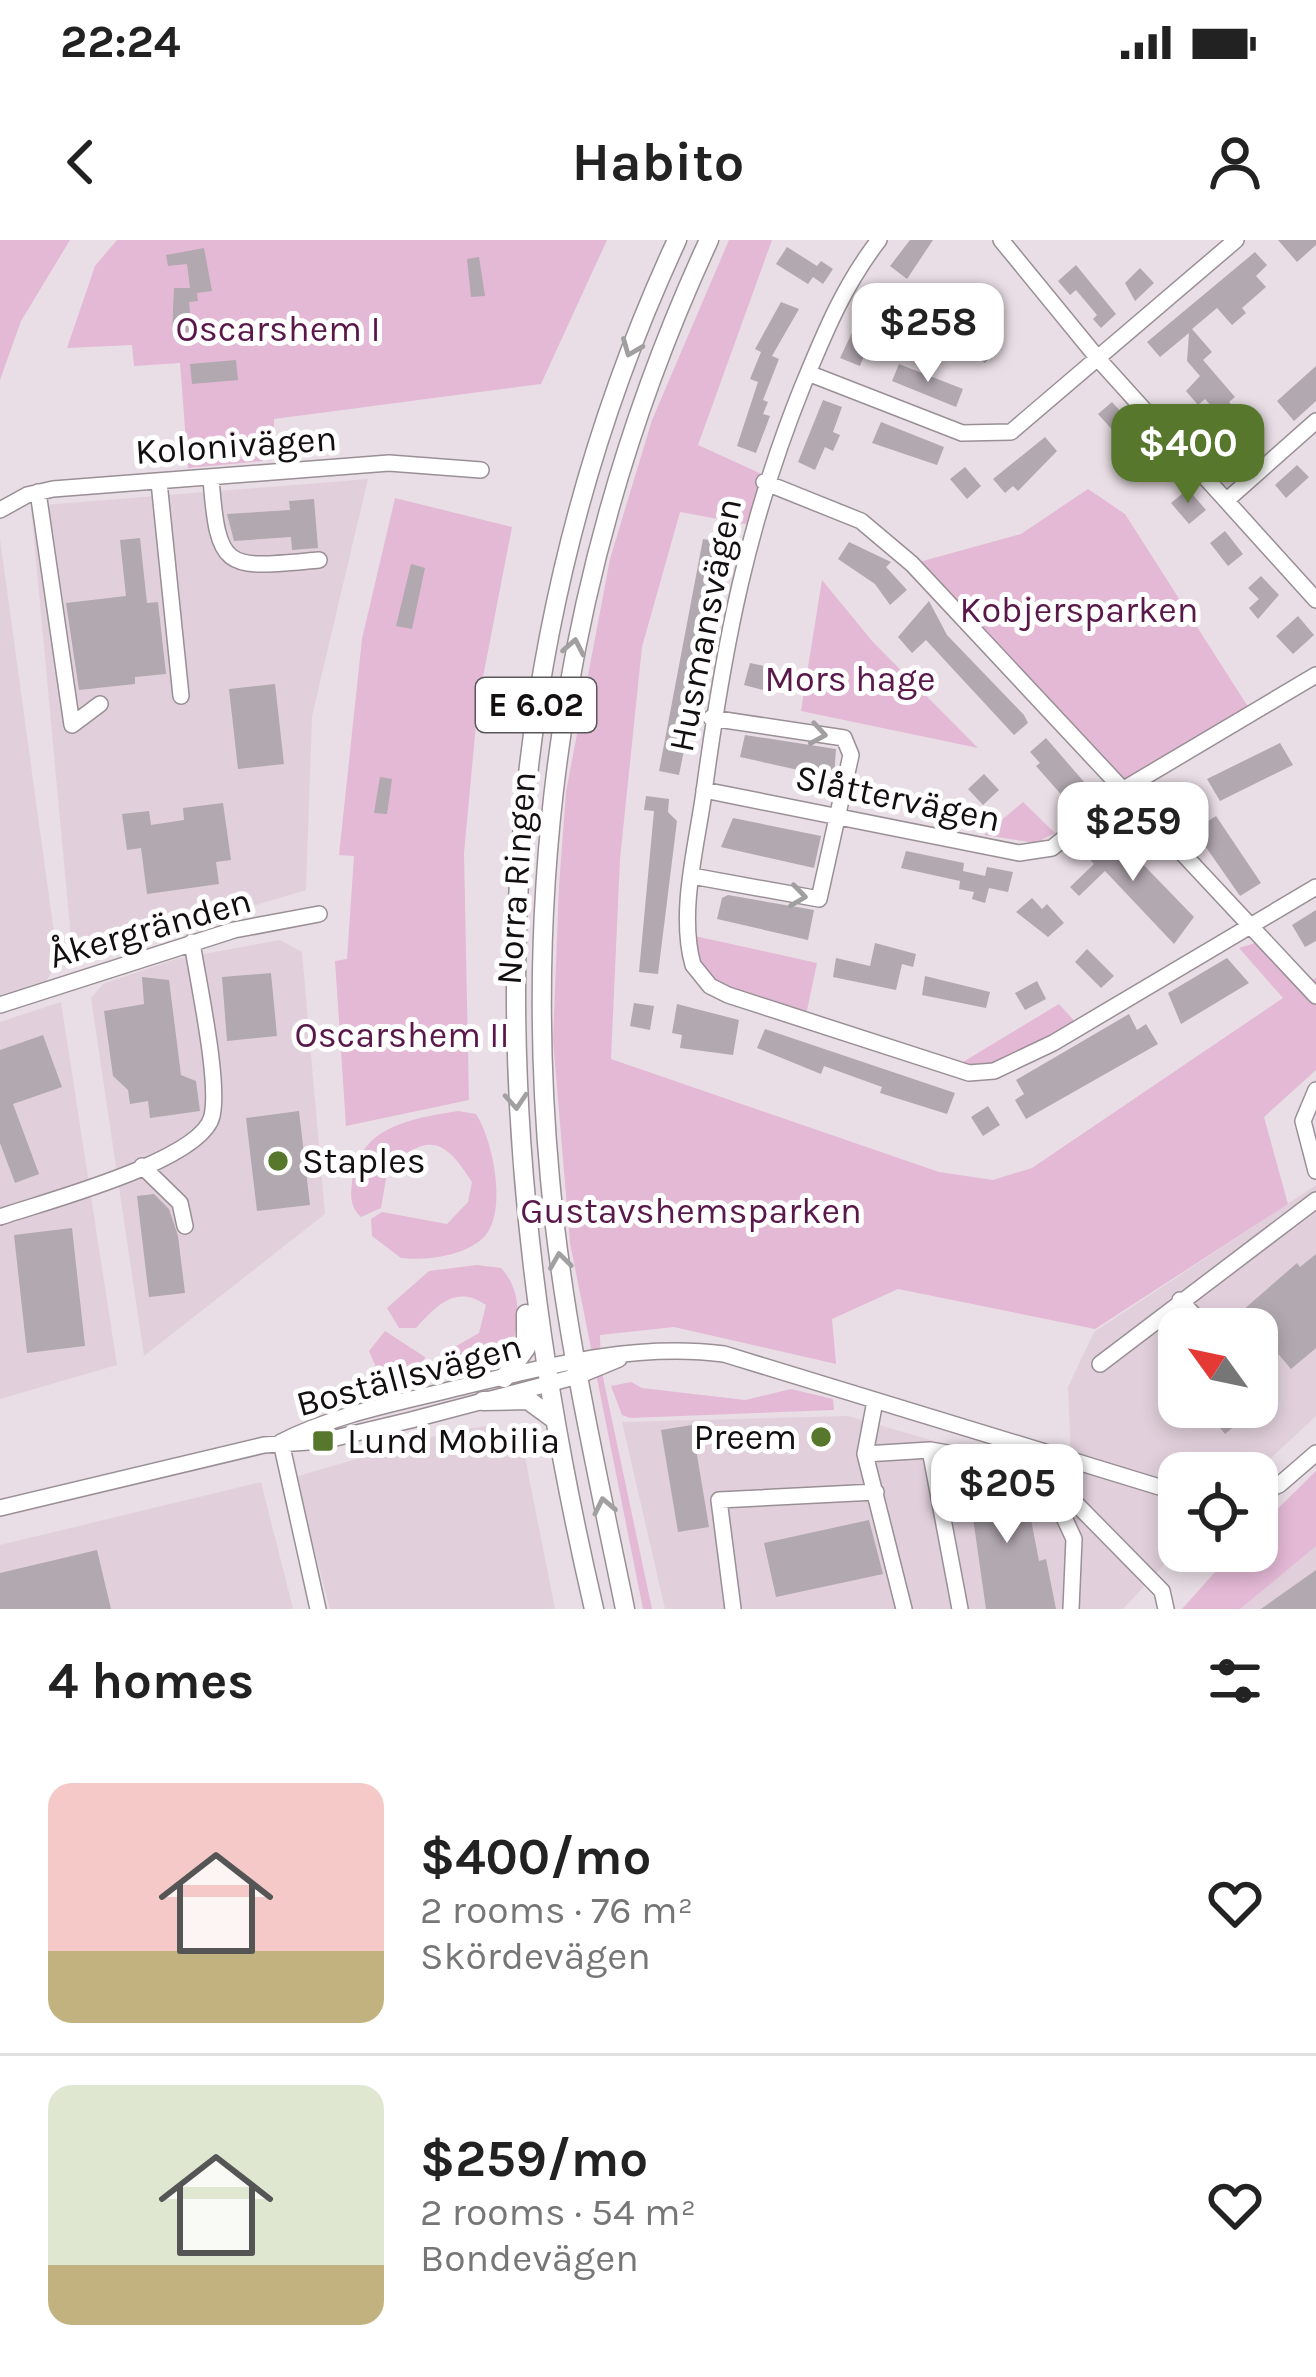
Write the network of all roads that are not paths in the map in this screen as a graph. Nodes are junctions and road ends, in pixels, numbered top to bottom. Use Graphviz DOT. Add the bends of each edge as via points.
graph roads {
  1 [pos="677,240"];
  2 [pos="709,240"];
  3 [pos="880,240"];
  4 [pos="1001,240"];
  5 [pos="1236,240"];
  6 [pos="1100,361"];
  7 [pos="808,373"];
  8 [pos="1316,421"];
  9 [pos="481,470"];
  10 [pos="211,478"];
  11 [pos="159,482"];
  12 [pos="764,482"];
  13 [pos="38,492"];
  14 [pos="1227,500"];
  15 [pos="0,510"];
  16 [pos="319,560"];
  17 [pos="1316,600"];
  18 [pos="1316,675"];
  19 [pos="181,696"];
  20 [pos="100,704"];
  21 [pos="712,718"];
  22 [pos="1124,789"];
  23 [pos="704,790"];
  24 [pos="840,816"];
  25 [pos="692,876"];
  26 [pos="1316,887"];
  27 [pos="319,914"];
  28 [pos="1253,923"];
  29 [pos="192,942"];
  30 [pos="1316,996"];
  31 [pos="0,1005"];
  32 [pos="1316,1090"];
  33 [pos="142,1166"];
  34 [pos="1316,1171"];
  35 [pos="1316,1200"];
  36 [pos="0,1217"];
  37 [pos="185,1226"];
  38 [pos="530,1246"];
  39 [pos="1180,1300"];
  40 [pos="1187,1308"];
  41 [pos="1100,1364"];
  42 [pos="561,1369"];
  43 [pos="504,1378"];
  44 [pos="483,1401"];
  45 [pos="875,1401"];
  46 [pos="554,1419"];
  47 [pos="281,1442"];
  48 [pos="930,1450"];
  49 [pos="1316,1453"];
  50 [pos="865,1454"];
  51 [pos="1042,1469"];
  52 [pos="1278,1484"];
  53 [pos="1158,1487"];
  54 [pos="876,1492"];
  55 [pos="0,1508"];
  56 [pos="318,1609"];
  57 [pos="594,1609"];
  58 [pos="625,1609"];
  59 [pos="733,1609"];
  60 [pos="904,1609"];
  61 [pos="960,1609"];
  62 [pos="1071,1609"];
  63 [pos="1166,1609"];
  1 -- 38 [label="main road, Norra Ringen / E 6.02, one-way" via="579,498 531,739 513,972"];
  42 -- 2 [label="main road, Norra Ringen / E 6.02, one-way" via="540,950 551,802 566,691 607,509 639,407"];
  3 -- 7 [label="street, Husmansvägen" via="841,294"];
  4 -- 6 [label="street"];
  5 -- 6 [label="street"];
  6 -- 7 [label="street" via="1011,432 991,437"];
  6 -- 14 [label="street"];
  7 -- 12 [label="street, Husmansvägen"];
  8 -- 14 [label="street"];
  9 -- 10 [label="street, Kolonivägen" via="389,463"];
  10 -- 11 [label="street, Kolonivägen"];
  10 -- 16 [label="street" via="216,538 227,554 260,565"];
  11 -- 13 [label="street, Kolonivägen"];
  11 -- 19 [label="street"];
  12 -- 21 [label="street, Husmansvägen"];
  12 -- 22 [label="street" via="861,521 912,564"];
  13 -- 15 [label="street, Kolonivägen"];
  13 -- 20 [label="street" via="71,725"];
  14 -- 17 [label="street"];
  18 -- 22 [label="street, Slåttervägen"];
  21 -- 23 [label="street, Husmansvägen"];
  21 -- 24 [label="street, one-way" via="844,738 850,754"];
  22 -- 24 [label="street, Slåttervägen" via="1041,853"];
  22 -- 28 [label="street"];
  23 -- 24 [label="street, Slåttervägen"];
  23 -- 25 [label="street, Husmansvägen"];
  25 -- 24 [label="street, one-way" via="815,901"];
  25 -- 28 [label="street, Husmansvägen" via="690,954 700,974 728,995 940,1065 986,1072 1053,1042"];
  26 -- 28 [label="street"];
  27 -- 29 [label="street, Åkergränden"];
  28 -- 30 [label="street"];
  29 -- 31 [label="street, Åkergränden"];
  29 -- 33 [label="street" via="213,1114 199,1140"];
  32 -- 34 [label="street" via="1303,1120"];
  33 -- 36 [label="street"];
  33 -- 37 [label="street" via="180,1203"];
  35 -- 39 [label="street"];
  38 -- 42 [label="main road, Norra Ringen / E 6.02"];
  38 -- 43 [label="main road" via="521,1267 528,1341"];
  39 -- 40 [label="street"];
  39 -- 41 [label="street"];
  42 -- 43 [label="street, Boställsvägen"];
  42 -- 44 [label="street, Boställsvägen"];
  42 -- 45 [label="street" via="675,1348 724,1354"];
  42 -- 46 [label="main road, Norra Ringen / E 6.02"];
  58 -- 42 [label="main road, Norra Ringen / E 6.02, one-way" via="583,1403"];
  43 -- 47 [label="street, Boställsvägen" via="319,1423"];
  44 -- 46 [label="main road" via="528,1400"];
  44 -- 47 [label="street, Boställsvägen" via="323,1441"];
  45 -- 50 [label="street"];
  45 -- 53 [label="street"];
  46 -- 57 [label="main road, Norra Ringen / E 6.02"];
  47 -- 55 [label="street, Boställsvägen"];
  47 -- 56 [label="street"];
  48 -- 50 [label="street"];
  48 -- 51 [label="street"];
  48 -- 61 [label="street"];
  49 -- 52 [label="street"];
  50 -- 54 [label="street"];
  51 -- 62 [label="street" via="1074,1539"];
  51 -- 63 [label="street" via="1162,1591"];
  54 -- 59 [label="street" via="719,1500"];
  54 -- 60 [label="street"];
}
